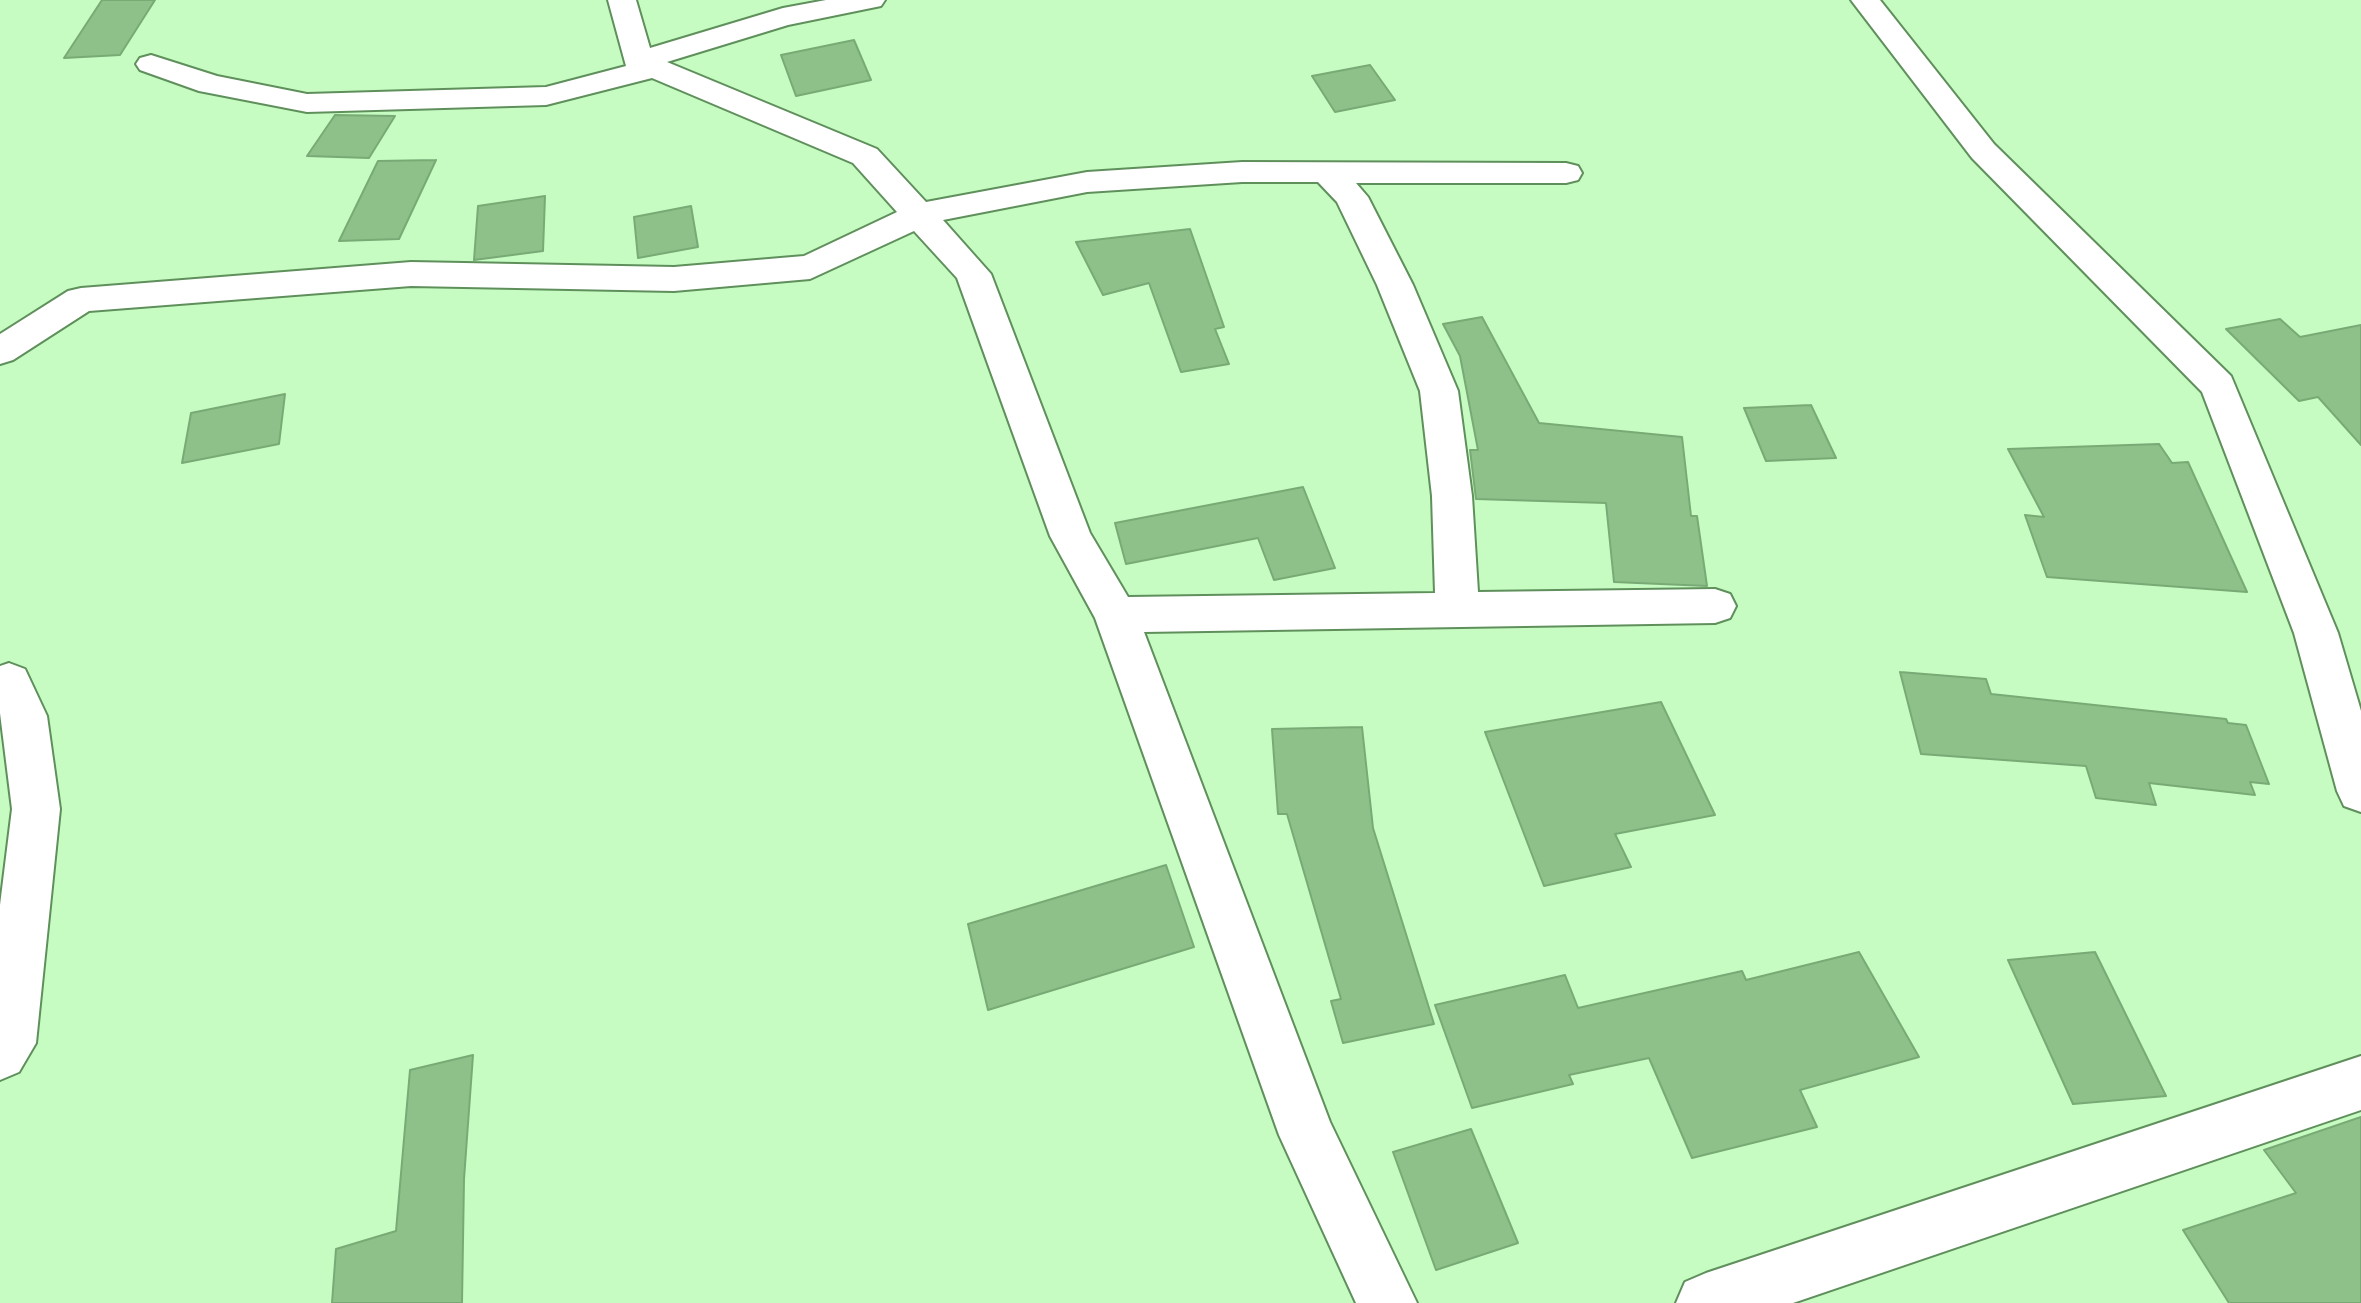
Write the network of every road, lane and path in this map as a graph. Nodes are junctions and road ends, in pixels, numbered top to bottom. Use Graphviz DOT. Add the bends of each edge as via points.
graph roads {
  1 [pos="622,0"];
  2 [pos="871,0"];
  3 [pos="1865,0"];
  4 [pos="151,64"];
  5 [pos="646,65"];
  6 [pos="1326,172"];
  7 [pos="1566,173"];
  8 [pos="921,214"];
  9 [pos="0,351"];
  10 [pos="1715,606"];
  11 [pos="1457,609"];
  12 [pos="1116,615"];
  13 [pos="0,685"];
  14 [pos="2361,791"];
  15 [pos="0,1053"];
  16 [pos="2361,1083"];
  17 [pos="1387,1303"];
  18 [pos="1706,1303"];
  1 -- 5 [label="street"];
  2 -- 5 [label="street" via="783,17"];
  3 -- 14 [label="street" via="1983,151 2218,386 2316,633"];
  4 -- 5 [label="street" via="210,84 307,103 546,96"];
  5 -- 8 [label="street" via="865,156"];
  6 -- 7 [label="street"];
  6 -- 8 [label="street" via="1087,182"];
  6 -- 11 [label="street" via="1351,197 1439,391 1452,496"];
  8 -- 9 [label="street" via="810,267 674,279 411,274 81,300"];
  8 -- 12 [label="street" via="973,274 1071,536"];
  10 -- 11 [label="street"];
  11 -- 12 [label="street"];
  12 -- 17 [label="street" via="1307,1135"];
  13 -- 15 [label="street" via="9,682 24,716 36,809 9,1043"];
  16 -- 18 [label="street"];
}
